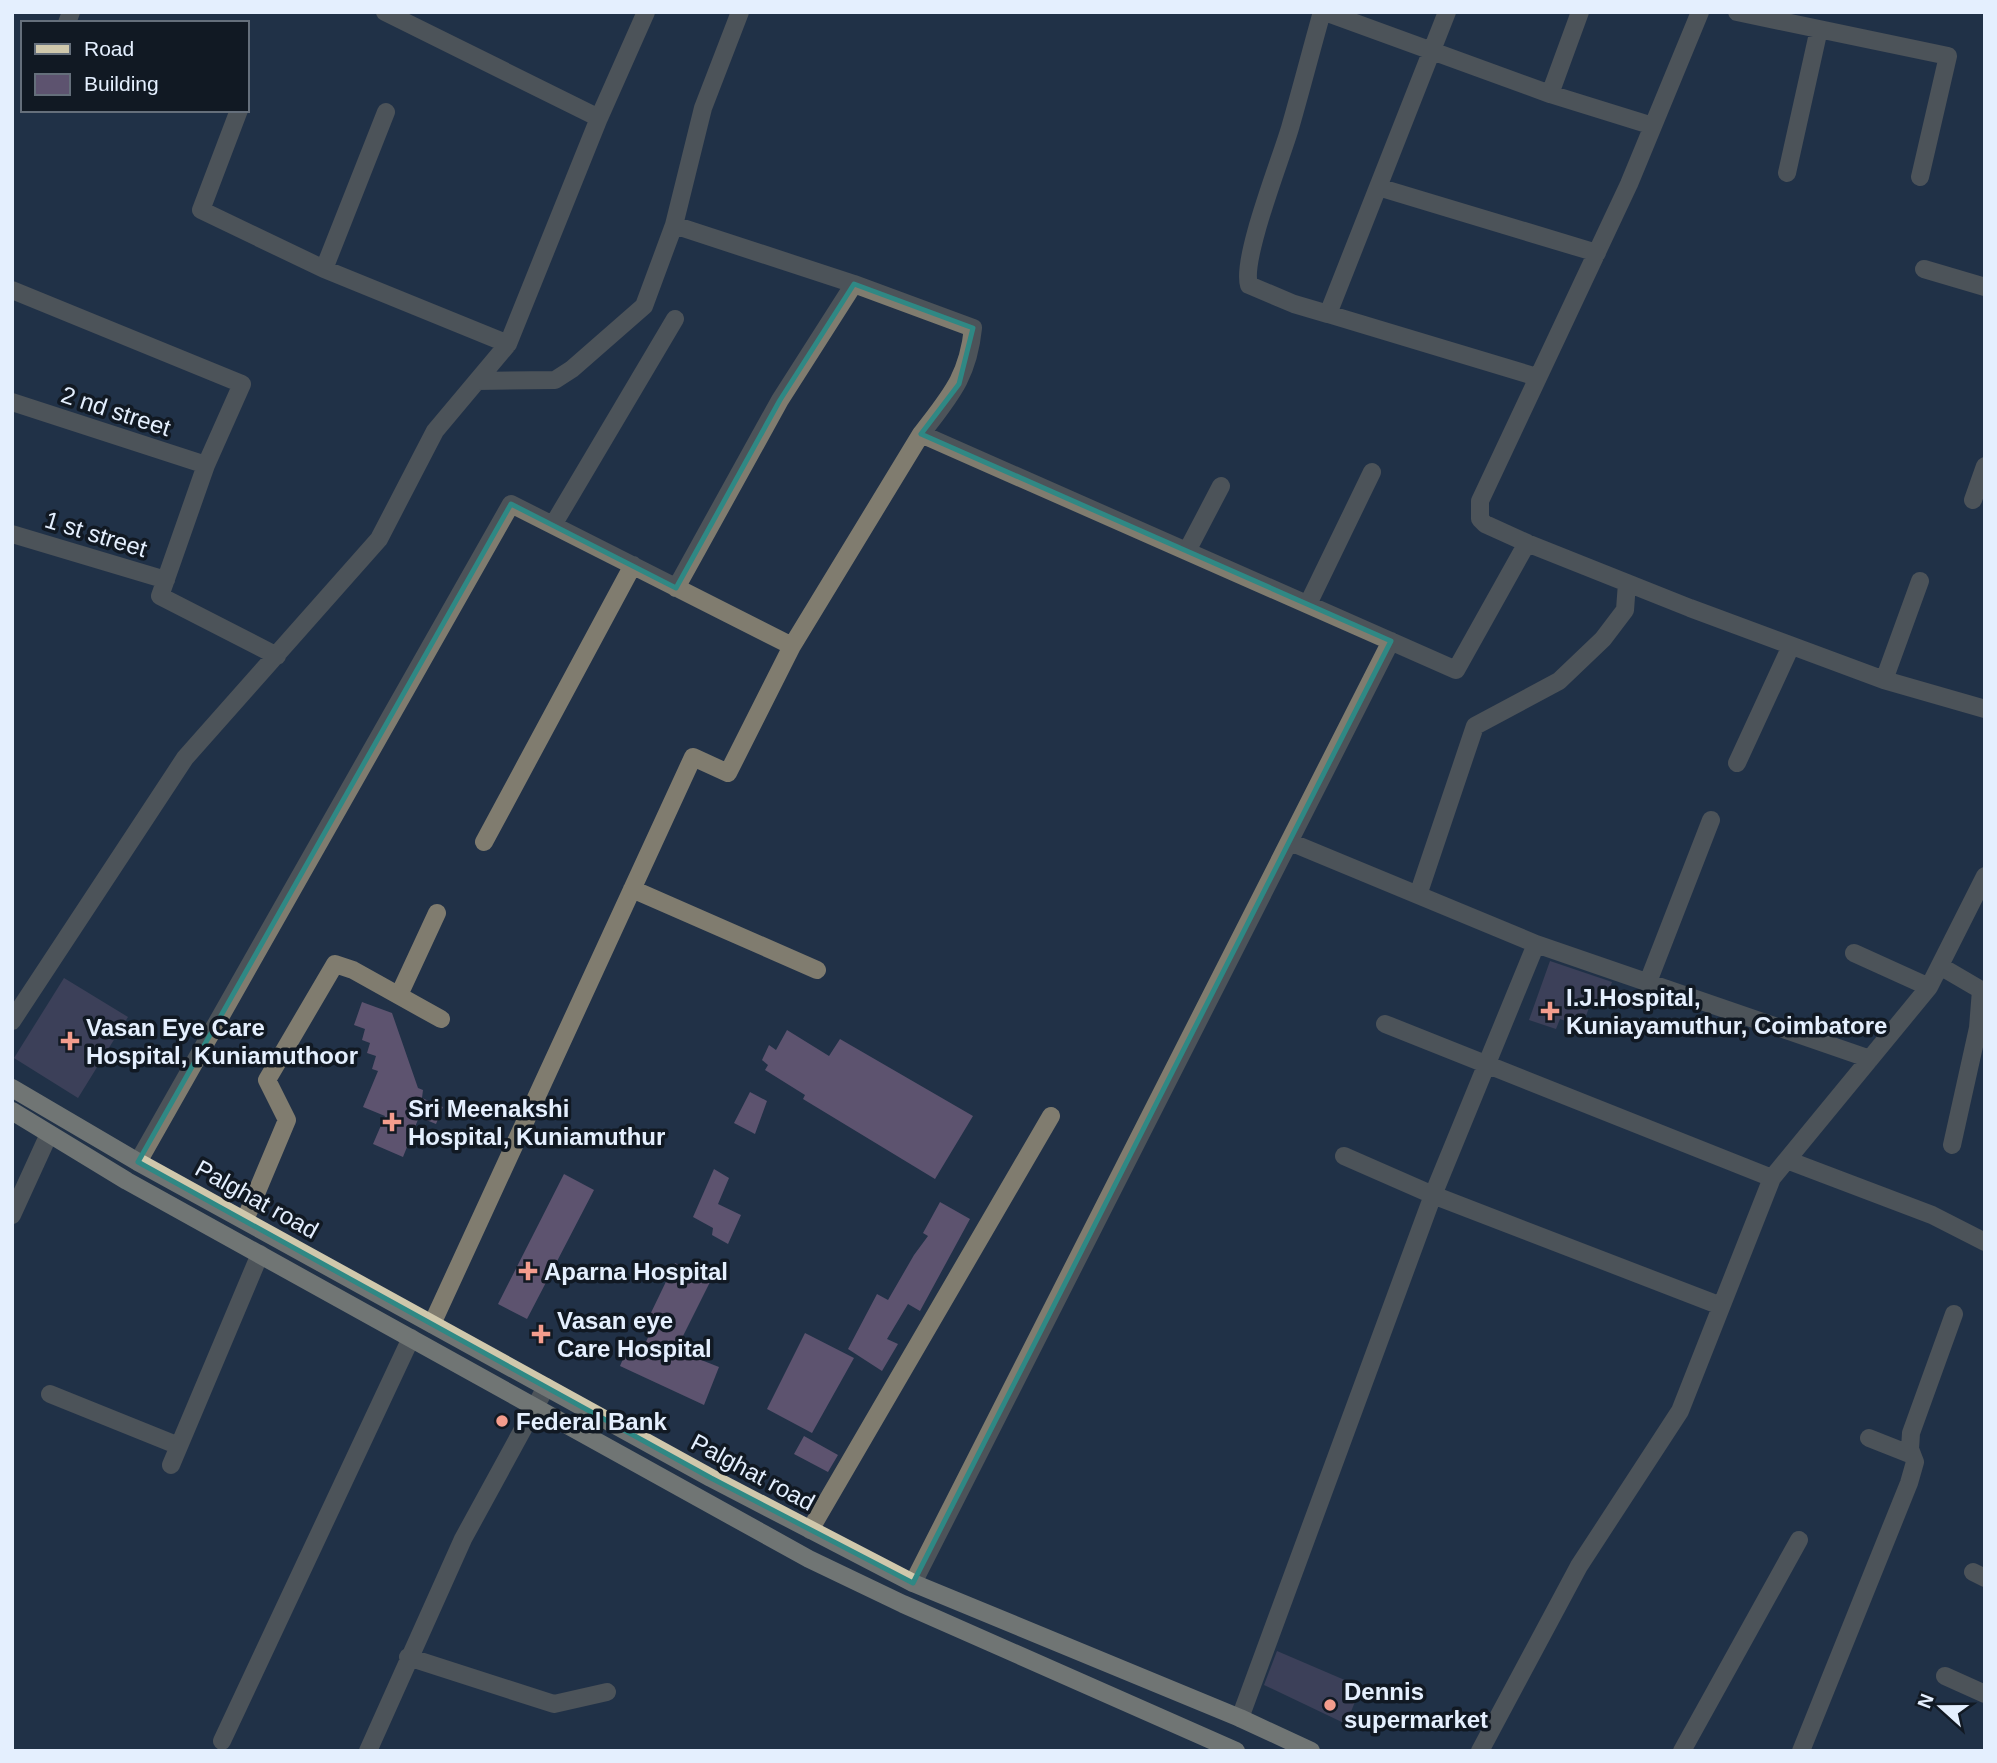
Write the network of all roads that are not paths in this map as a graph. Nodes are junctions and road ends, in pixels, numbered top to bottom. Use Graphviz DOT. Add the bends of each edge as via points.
graph roads {
  1 [pos="386,12"];
  2 [pos="646,12"];
  3 [pos="740,12"];
  4 [pos="1323,12"];
  5 [pos="1447,12"];
  6 [pos="1580,12"];
  7 [pos="1700,12"];
  8 [pos="1737,12"];
  9 [pos="1819,29"];
  10 [pos="1432,52"];
  11 [pos="1550,94"];
  12 [pos="238,112"];
  13 [pos="386,113"];
  14 [pos="599,117"];
  15 [pos="1653,125"];
  16 [pos="1787,173"];
  17 [pos="1920,177"];
  18 [pos="1378,187"];
  19 [pos="674,225"];
  20 [pos="1597,253"];
  21 [pos="324,269"];
  22 [pos="1924,269"];
  23 [pos="854,284"];
  24 [pos="1985,288"];
  25 [pos="12,290"];
  26 [pos="1328,314"];
  27 [pos="675,319"];
  28 [pos="508,344"];
  29 [pos="1537,377"];
  30 [pos="477,381"];
  31 [pos="12,402"];
  32 [pos="921,434"];
  33 [pos="206,465"];
  34 [pos="1984,469"];
  35 [pos="1372,472"];
  36 [pos="1221,486"];
  37 [pos="1973,500"];
  38 [pos="553,525"];
  39 [pos="12,534"];
  40 [pos="1527,543"];
  41 [pos="1187,551"];
  42 [pos="633,565"];
  43 [pos="166,580"];
  44 [pos="1920,581"];
  45 [pos="1628,583"];
  46 [pos="676,588"];
  47 [pos="1308,604"];
  48 [pos="1391,641"];
  49 [pos="792,646"];
  50 [pos="1791,646"];
  51 [pos="277,656"];
  52 [pos="1884,680"];
  53 [pos="1985,709"];
  54 [pos="1737,763"];
  55 [pos="1711,820"];
  56 [pos="484,842"];
  57 [pos="1290,842"];
  58 [pos="1985,876"];
  59 [pos="632,889"];
  60 [pos="1418,895"];
  61 [pos="1978,903"];
  62 [pos="437,913"];
  63 [pos="1536,944"];
  64 [pos="1854,953"];
  65 [pos="1940,967"];
  66 [pos="817,970"];
  67 [pos="1647,982"];
  68 [pos="1929,987"];
  69 [pos="398,995"];
  70 [pos="441,1019"];
  71 [pos="12,1021"];
  72 [pos="1385,1024"];
  73 [pos="1870,1059"];
  74 [pos="1486,1065"];
  75 [pos="12,1088"];
  76 [pos="12,1111"];
  77 [pos="1051,1116"];
  78 [pos="49,1134"];
  79 [pos="1952,1145"];
  80 [pos="1344,1156"];
  81 [pos="1787,1160"];
  82 [pos="138,1162"];
  83 [pos="1772,1178"];
  84 [pos="1433,1195"];
  85 [pos="12,1215"];
  86 [pos="245,1220"];
  87 [pos="1985,1242"];
  88 [pos="260,1254"];
  89 [pos="1721,1306"];
  90 [pos="1954,1314"];
  91 [pos="432,1324"];
  92 [pos="411,1338"];
  93 [pos="546,1387"];
  94 [pos="50,1394"];
  95 [pos="535,1407"];
  96 [pos="1869,1438"];
  97 [pos="179,1446"];
  98 [pos="1912,1455"];
  99 [pos="171,1465"];
  100 [pos="810,1530"];
  101 [pos="1799,1540"];
  102 [pos="913,1583"];
  103 [pos="408,1657"];
  104 [pos="1945,1676"];
  105 [pos="607,1692"];
  106 [pos="1985,1693"];
  107 [pos="1240,1718"];
  108 [pos="222,1741"];
  109 [pos="368,1751"];
  110 [pos="1236,1751"];
  111 [pos="1311,1751"];
  112 [pos="1480,1751"];
  113 [pos="1682,1751"];
  114 [pos="1801,1751"];
  1 -- 14 [label="street"];
  2 -- 14 [label="street"];
  3 -- 19 [label="street" via="703,108"];
  4 -- 10 [label="street"];
  4 -- 26 [label="street" via="1246,276 1249,285 1265,293"];
  5 -- 10 [label="street"];
  6 -- 11 [label="street"];
  7 -- 15 [label="street"];
  8 -- 9 [label="street"];
  9 -- 16 [label="street"];
  9 -- 17 [label="street" via="1948,56"];
  10 -- 11 [label="street"];
  10 -- 18 [label="street"];
  11 -- 15 [label="street"];
  12 -- 21 [label="street" via="201,209"];
  13 -- 21 [label="street"];
  14 -- 28 [label="street"];
  15 -- 20 [label="street"];
  18 -- 20 [label="street"];
  18 -- 26 [label="street"];
  19 -- 23 [label="street"];
  19 -- 30 [label="street" via="644,306 572,369 555,380"];
  20 -- 29 [label="street"];
  21 -- 28 [label="street"];
  22 -- 24 [label="street"];
  23 -- 32 [label="street" via="973,328 959,384"];
  23 -- 46 [label="street" via="780,401"];
  25 -- 33 [label="street" via="242,384"];
  26 -- 29 [label="street"];
  27 -- 38 [label="street"];
  28 -- 30 [label="street"];
  29 -- 40 [label="street" via="1479,511 1485,524"];
  30 -- 51 [label="street" via="435,431 379,539"];
  31 -- 33 [label="street, 2 nd street"];
  32 -- 41 [label="street"];
  32 -- 49 [label="street"];
  33 -- 43 [label="street"];
  34 -- 37 [label="street"];
  35 -- 47 [label="street"];
  36 -- 41 [label="street"];
  38 -- 42 [label="street"];
  38 -- 82 [label="street" via="511,504"];
  39 -- 43 [label="street, 1 st street"];
  40 -- 45 [label="street"];
  40 -- 48 [label="street" via="1456,670"];
  41 -- 47 [label="street"];
  42 -- 46 [label="street"];
  42 -- 56 [label="street"];
  43 -- 51 [label="street" via="160,596"];
  44 -- 52 [label="street"];
  45 -- 50 [label="street"];
  45 -- 60 [label="street" via="1625,610 1603,639 1559,681 1475,726"];
  46 -- 49 [label="street"];
  47 -- 48 [label="street"];
  48 -- 57 [label="street"];
  49 -- 59 [label="street" via="728,773 694,757"];
  50 -- 52 [label="street"];
  50 -- 54 [label="street"];
  51 -- 71 [label="street" via="185,758"];
  52 -- 53 [label="street"];
  55 -- 67 [label="street"];
  57 -- 60 [label="street"];
  57 -- 102 [label="street"];
  58 -- 61 [label="street"];
  59 -- 66 [label="street"];
  59 -- 91 [label="street"];
  60 -- 63 [label="street"];
  61 -- 65 [label="street"];
  62 -- 69 [label="street"];
  63 -- 67 [label="street"];
  63 -- 74 [label="street"];
  64 -- 68 [label="street"];
  65 -- 68 [label="street"];
  65 -- 79 [label="street" via="1981,990 1979,1028"];
  67 -- 73 [label="street"];
  68 -- 73 [label="street"];
  69 -- 70 [label="street"];
  69 -- 86 [label="street" via="335,964 267,1080 287,1120"];
  72 -- 74 [label="street"];
  73 -- 81 [label="street"];
  74 -- 83 [label="street"];
  74 -- 84 [label="street"];
  75 -- 82 [label="main road, Palghat road"];
  76 -- 78 [label="main road, Palghat road"];
  77 -- 100 [label="street"];
  78 -- 85 [label="street"];
  78 -- 88 [label="main road, Palghat road"];
  80 -- 84 [label="street"];
  81 -- 83 [label="street"];
  81 -- 87 [label="street" via="1932,1215"];
  82 -- 86 [label="main road, Palghat road"];
  83 -- 89 [label="street"];
  84 -- 89 [label="street"];
  84 -- 107 [label="street"];
  86 -- 91 [label="main road, Palghat road"];
  88 -- 92 [label="main road, Palghat road"];
  88 -- 97 [label="street"];
  89 -- 112 [label="street" via="1679,1411 1578,1566"];
  90 -- 98 [label="street" via="1911,1433"];
  91 -- 93 [label="main road, Palghat road"];
  92 -- 95 [label="main road, Palghat road"];
  92 -- 108 [label="street"];
  93 -- 95 [label="street"];
  93 -- 100 [label="main road, Palghat road"];
  94 -- 97 [label="street"];
  95 -- 103 [label="street" via="463,1539"];
  95 -- 110 [label="main road, Palghat road" via="809,1559"];
  96 -- 98 [label="street"];
  97 -- 99 [label="street"];
  98 -- 114 [label="street" via="1915,1462 1909,1483"];
  100 -- 102 [label="main road, Palghat road"];
  101 -- 113 [label="street"];
  102 -- 107 [label="main road, Palghat road"];
  103 -- 105 [label="street" via="554,1704"];
  103 -- 109 [label="street"];
  104 -- 106 [label="street"];
  107 -- 111 [label="main road, Palghat road"];
}
